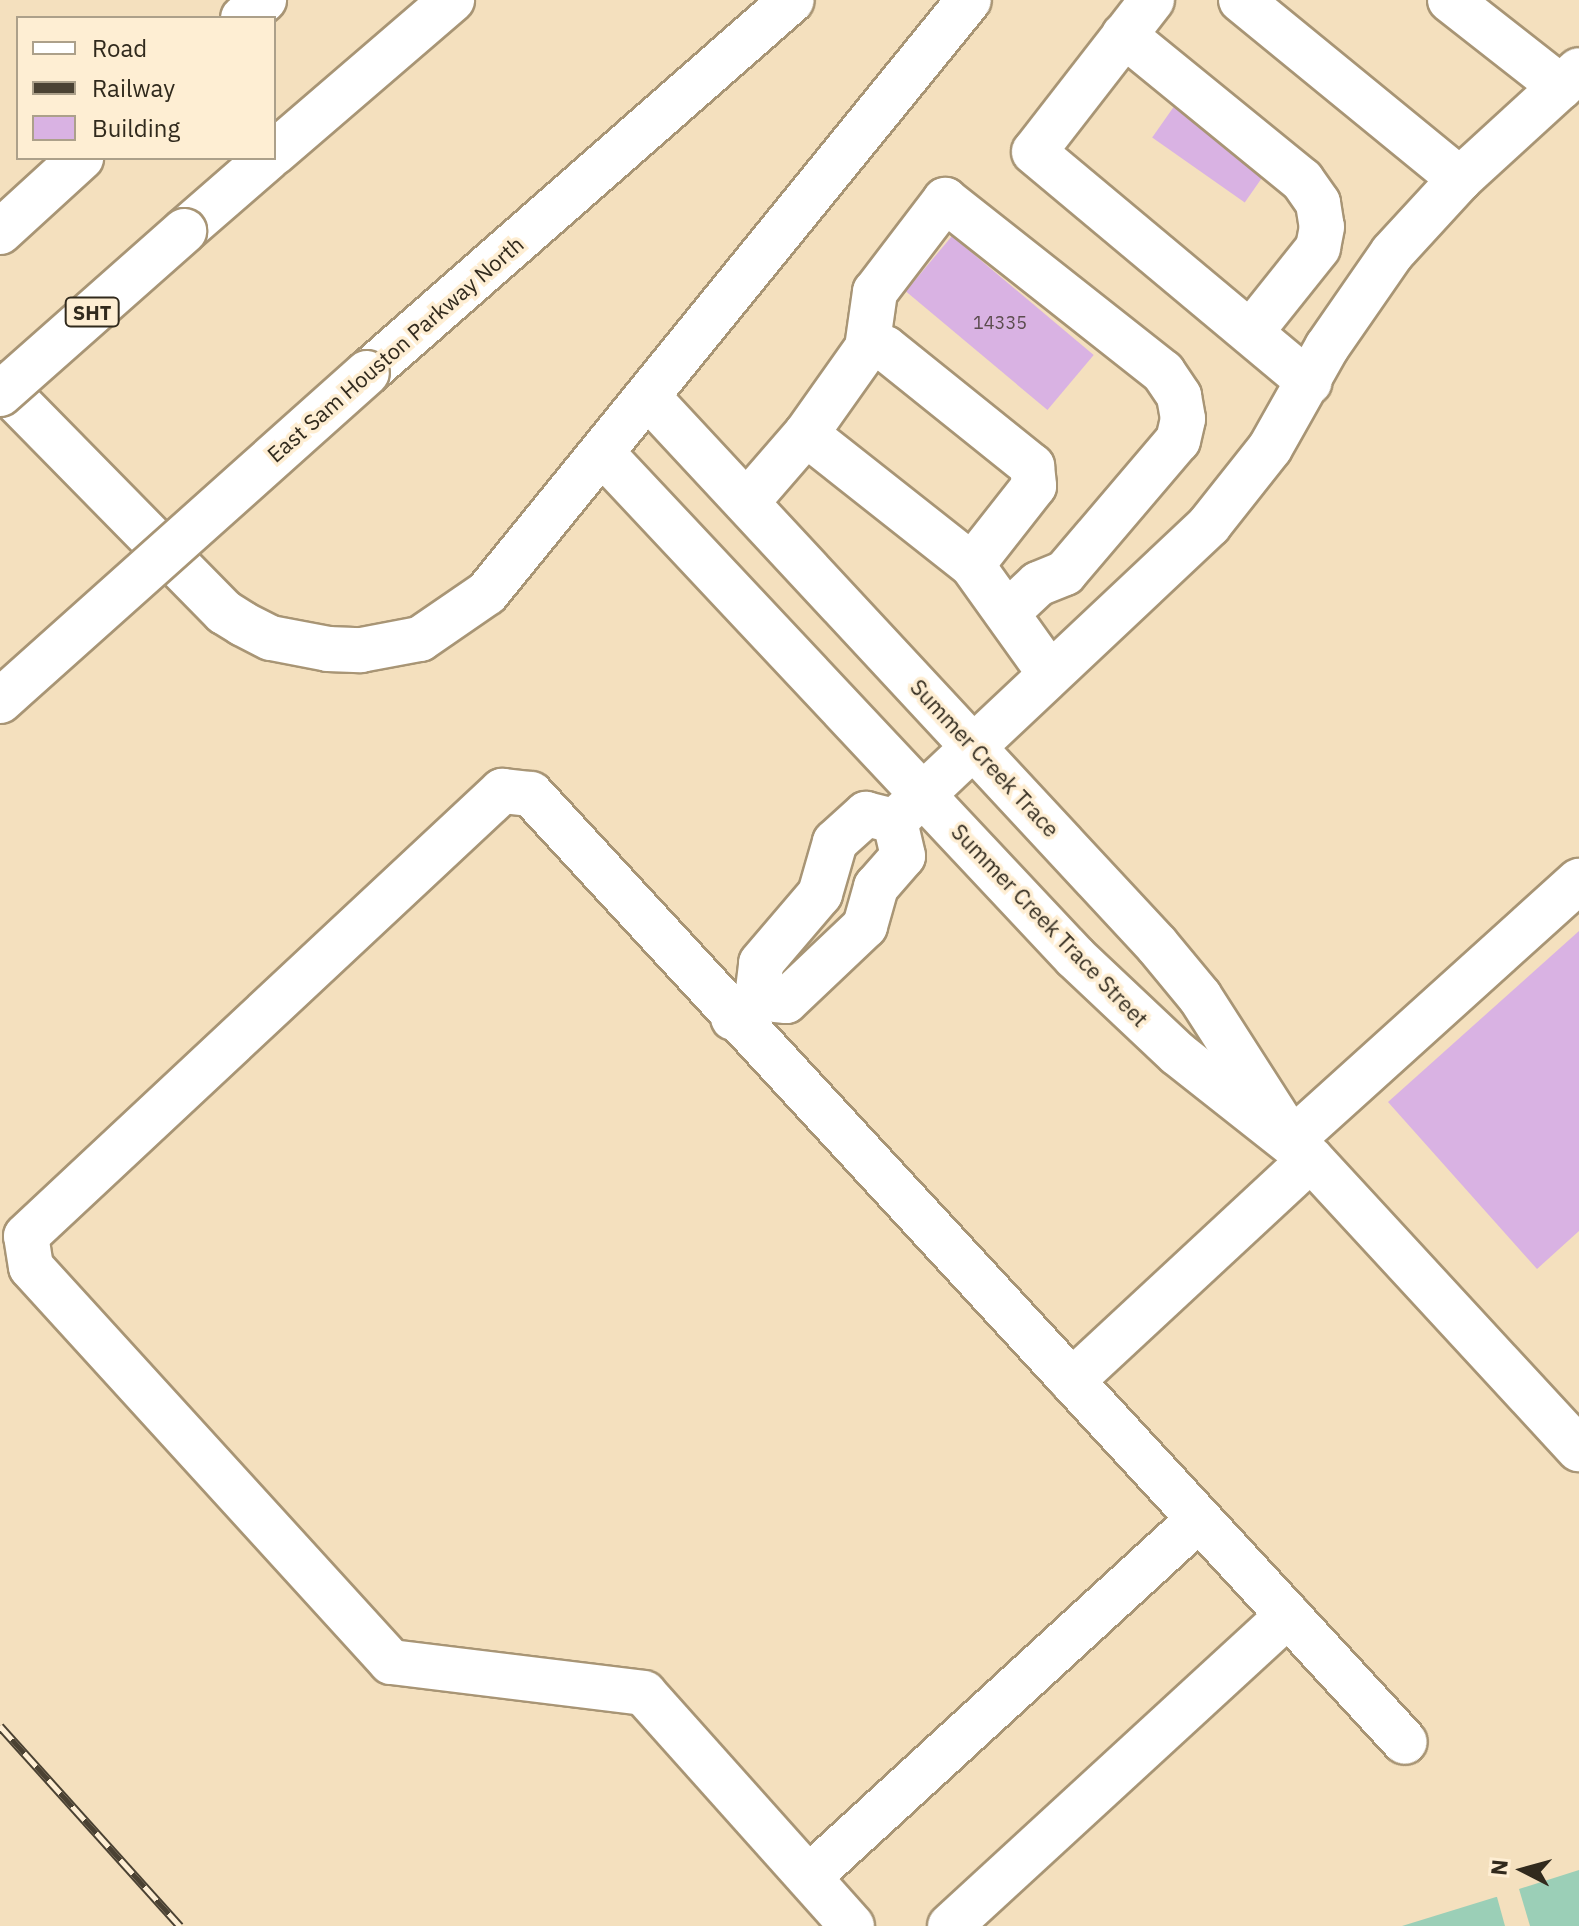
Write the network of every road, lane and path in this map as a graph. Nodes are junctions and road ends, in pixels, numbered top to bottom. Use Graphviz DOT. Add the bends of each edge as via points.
graph roads {
  1 [pos="264,0"];
  2 [pos="452,0"];
  3 [pos="792,0"];
  4 [pos="969,0"];
  5 [pos="1152,0"];
  6 [pos="1241,0"];
  7 [pos="1479,8"];
  8 [pos="245,16"];
  9 [pos="1124,35"];
  10 [pos="1570,79"];
  11 [pos="276,151"];
  12 [pos="79,160"];
  13 [pos="266,160"];
  14 [pos="1460,179"];
  15 [pos="0,232"];
  16 [pos="1251,332"];
  17 [pos="867,348"];
  18 [pos="1309,382"];
  19 [pos="0,384"];
  20 [pos="0,394"];
  21 [pos="648,397"];
  22 [pos="806,434"];
  23 [pos="603,454"];
  24 [pos="747,502"];
  25 [pos="972,565"];
  26 [pos="1007,613"];
  27 [pos="1050,674"];
  28 [pos="0,701"];
  29 [pos="974,745"];
  30 [pos="908,806"];
  31 [pos="1579,881"];
  32 [pos="745,1008"];
  33 [pos="1301,1150"];
  34 [pos="1072,1381"];
  35 [pos="1579,1449"];
  36 [pos="1199,1519"];
  37 [pos="1288,1615"];
  38 [pos="1405,1742"];
  39 [pos="809,1877"];
  40 [pos="852,1926"];
  41 [pos="950,1926"];
  1 -- 8 [label="main road"];
  2 -- 11 [label="main road"];
  3 -- 28 [label="main road, East Sam Houston Parkway North, bridge"];
  4 -- 21 [label="main road"];
  5 -- 9 [label="main road"];
  6 -- 14 [label="main road"];
  7 -- 10 [label="main road"];
  9 -- 16 [label="main road" via="1302,180 1318,203 1318,248"];
  9 -- 16 [label="main road" via="1034,152"];
  10 -- 14 [label="main road"];
  12 -- 15 [label="main road"];
  13 -- 20 [label="main road, SHT, bridge"];
  14 -- 18 [label="main road" via="1364,289"];
  16 -- 18 [label="main road"];
  17 -- 22 [label="main road"];
  17 -- 25 [label="main road" via="885,348 1032,466 1034,486"];
  17 -- 26 [label="main road" via="875,292 945,200 1163,372 1179,396 1183,419 1178,440 1065,573 1038,584"];
  18 -- 27 [label="main road" via="1270,448 1209,525"];
  19 -- 23 [label="main road" via="224,612 271,638 328,649 361,650 420,639 454,620 487,593"];
  21 -- 23 [label="main road"];
  21 -- 24 [label="main road, Summer Creek Trace"];
  22 -- 24 [label="main road"];
  22 -- 25 [label="main road"];
  23 -- 30 [label="main road, Summer Creek Trace Street"];
  24 -- 29 [label="main road, Summer Creek Trace"];
  25 -- 26 [label="main road"];
  26 -- 27 [label="main road"];
  27 -- 29 [label="main road"];
  29 -- 30 [label="main road"];
  29 -- 33 [label="main road, Summer Creek Trace" via="1200,997"];
  30 -- 32 [label="main road" via="866,814 835,842 820,894 761,963"];
  30 -- 32 [label="main road" via="903,856 876,887 865,926 786,1001"];
  30 -- 33 [label="main road, Summer Creek Trace Street" via="1125,1006"];
  31 -- 33 [label="main road"];
  32 -- 34 [label="main road"];
  32 -- 39 [label="main road" via="531,794 502,791 26,1236 31,1267 391,1662 644,1693"];
  33 -- 34 [label="main road"];
  33 -- 35 [label="main road, Summer Creek Trace Street"];
  34 -- 36 [label="main road"];
  36 -- 37 [label="main road"];
  36 -- 39 [label="main road"];
  37 -- 38 [label="main road"];
  37 -- 41 [label="main road"];
  39 -- 40 [label="main road"];
}
